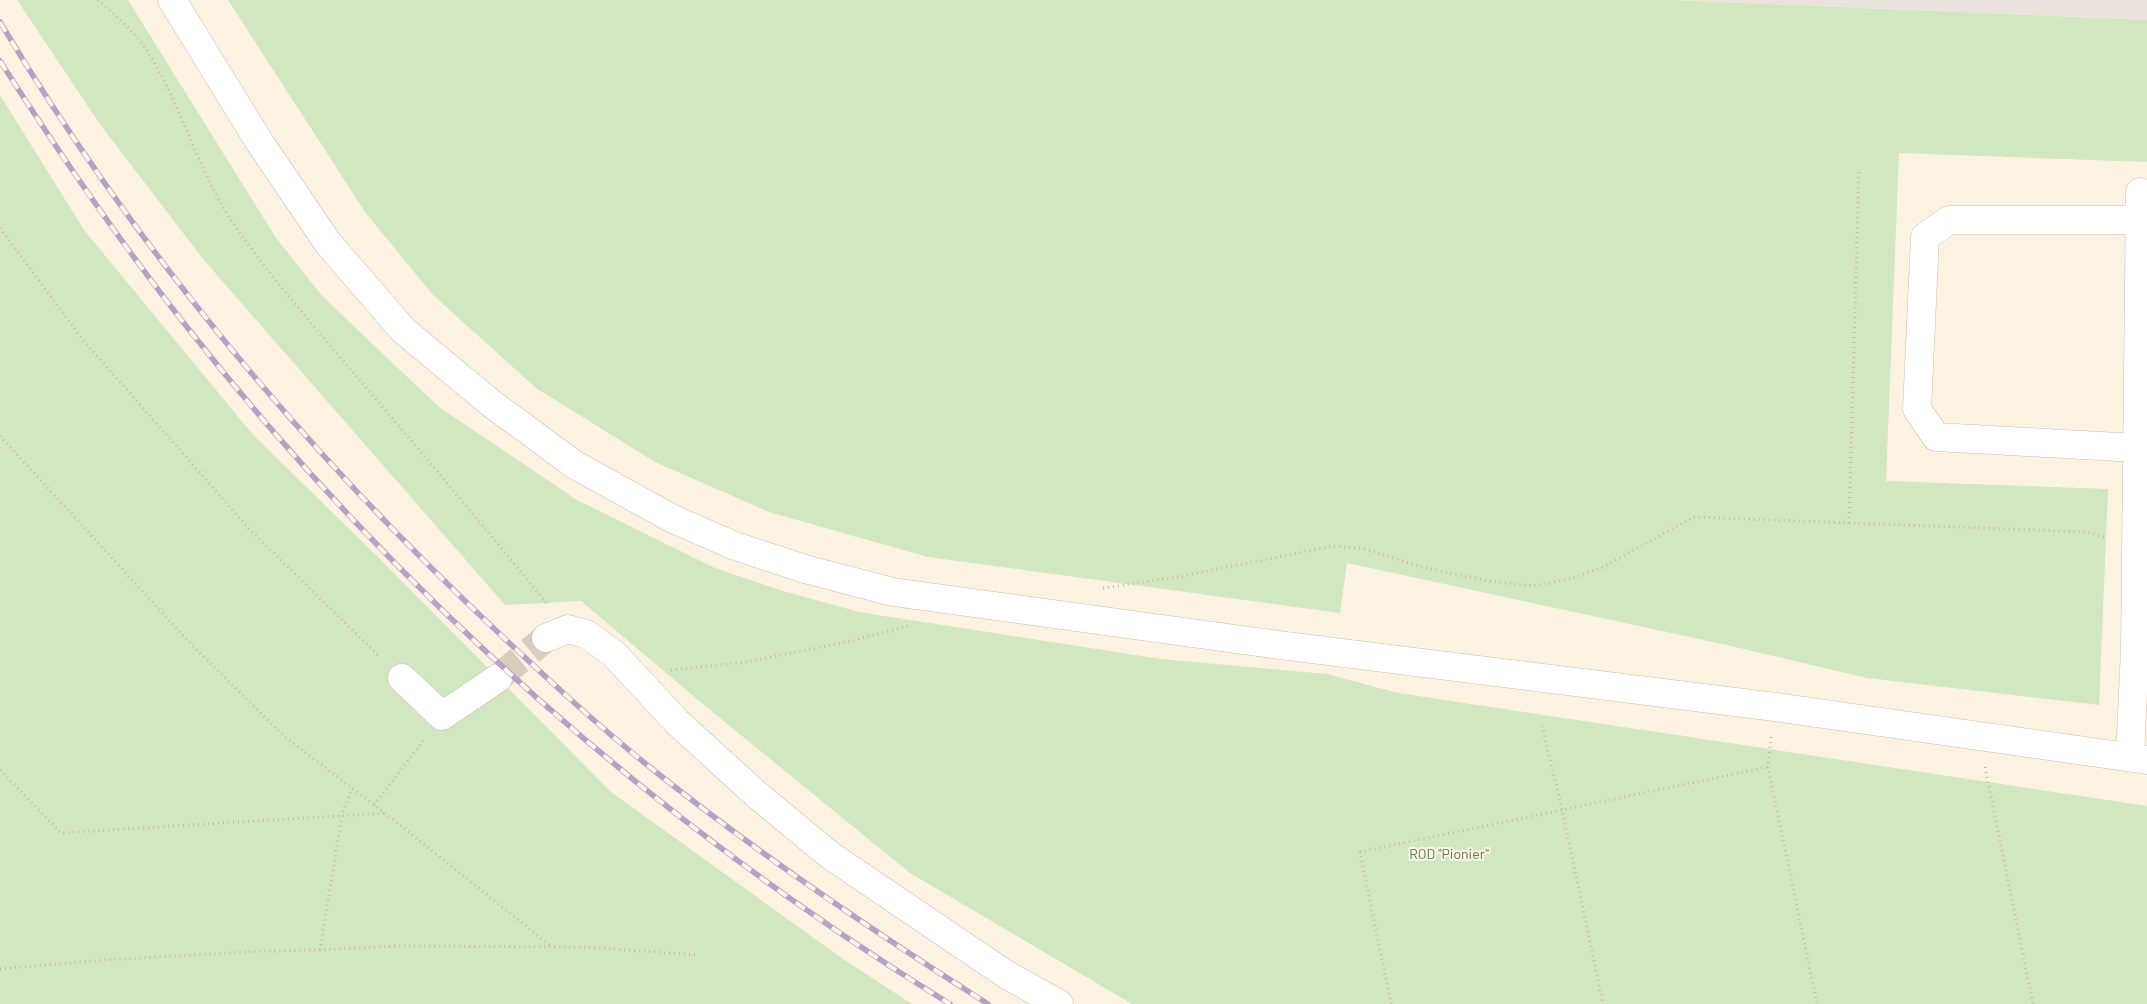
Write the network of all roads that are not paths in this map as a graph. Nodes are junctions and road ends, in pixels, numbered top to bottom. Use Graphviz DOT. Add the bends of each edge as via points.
graph roads {
  1 [pos="172,0"];
  2 [pos="2140,192"];
  3 [pos="2140,220"];
  4 [pos="2141,438"];
  5 [pos="557,634"];
  6 [pos="402,678"];
  7 [pos="498,678"];
  8 [pos="2138,758"];
  9 [pos="1059,1004"];
  1 -- 8 [label="street" via="260,143 328,243 403,330 492,404 575,464 673,519 735,546 805,569 893,592 1775,707"];
  2 -- 3 [label="street"];
  3 -- 4 [label="street"];
  3 -- 4 [label="street" via="1949,220 1925,237 1917,409 1936,437"];
  4 -- 8 [label="street" via="2135,650"];
  5 -- 9 [label="street" via="586,634 613,653 677,722 831,856 1007,975"];
  6 -- 7 [label="street" via="442,716"];
}
